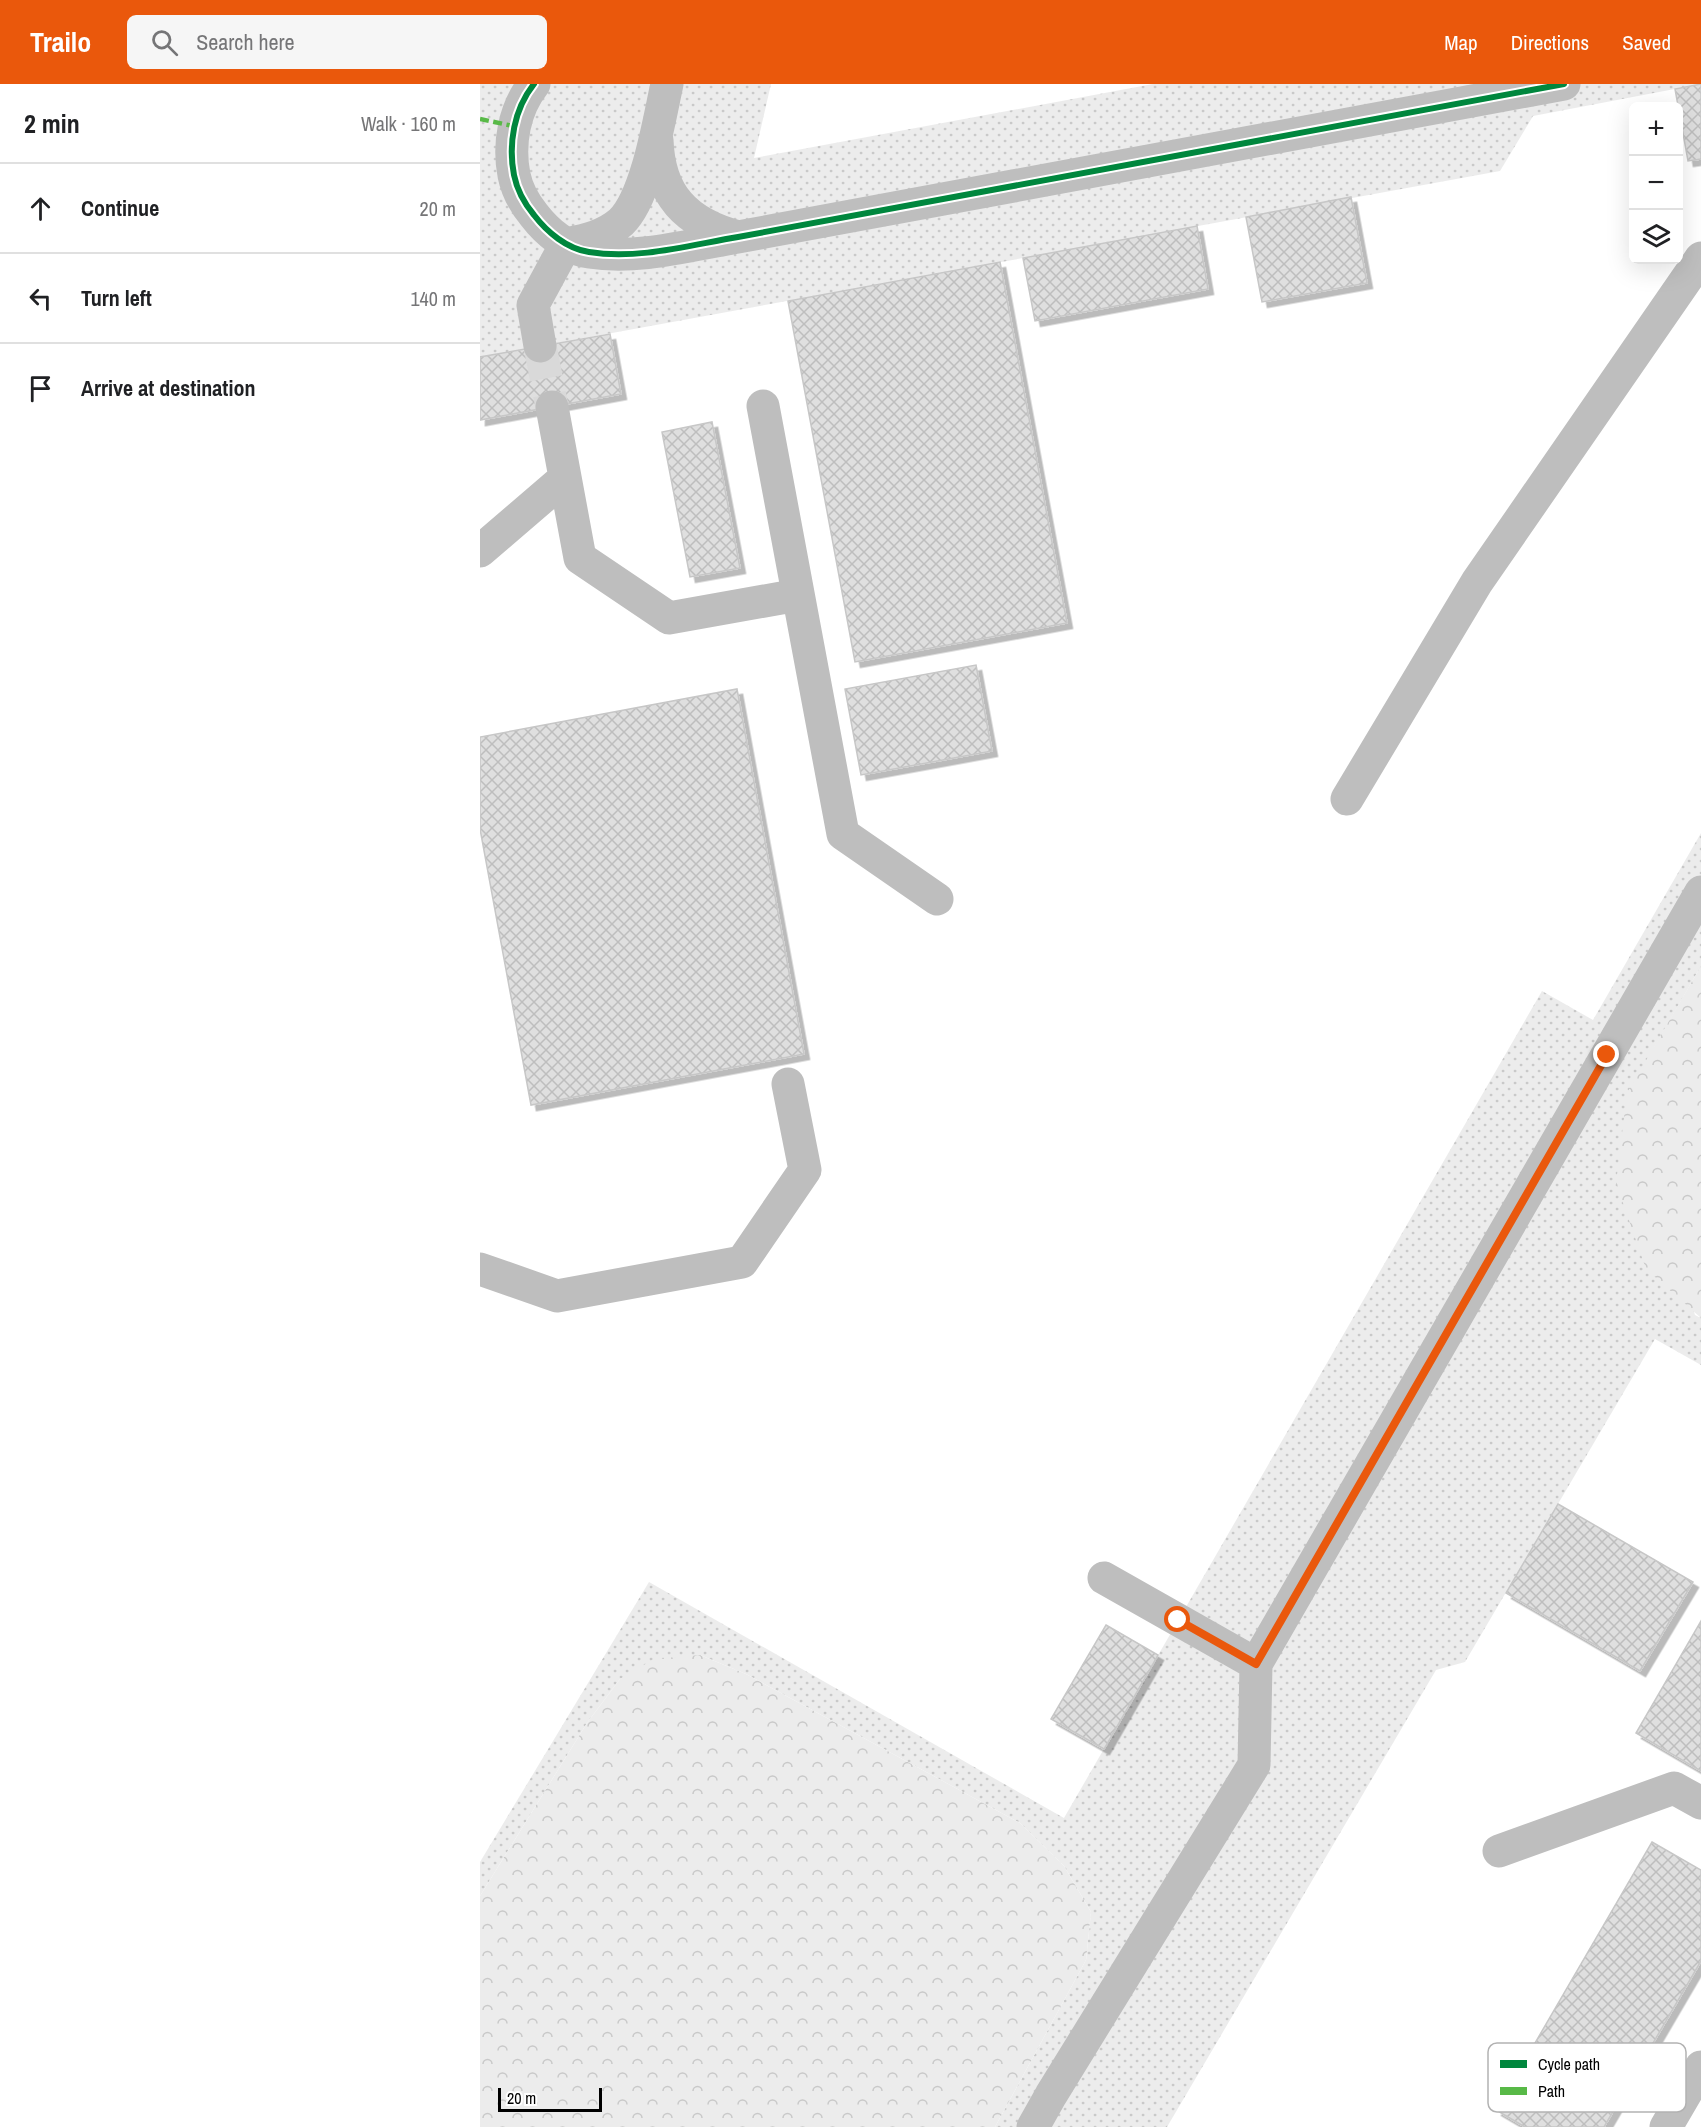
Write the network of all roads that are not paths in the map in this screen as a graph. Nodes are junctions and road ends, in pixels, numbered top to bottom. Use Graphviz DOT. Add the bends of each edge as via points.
graph roads {
  1 [pos="534,84"];
  2 [pos="667,84"];
  3 [pos="1564,84"];
  4 [pos="656,135"];
  5 [pos="738,237"];
  6 [pos="566,244"];
  7 [pos="1701,258"];
  8 [pos="540,346"];
  9 [pos="763,406"];
  10 [pos="552,407"];
  11 [pos="565,478"];
  12 [pos="480,551"];
  13 [pos="798,595"];
  14 [pos="1347,799"];
  15 [pos="1701,892"];
  16 [pos="936,899"];
  17 [pos="788,1084"];
  18 [pos="480,1269"];
  19 [pos="1104,1578"];
  20 [pos="1256,1664"];
  21 [pos="1701,1803"];
  22 [pos="1499,1851"];
  23 [pos="1701,2067"];
  24 [pos="1686,2093"];
  25 [pos="1675,2112"];
  26 [pos="1034,2127"];
  27 [pos="1666,2127"];
  1 -- 6 [label="street" via="513,126 514,174 526,205 542,227"];
  2 -- 4 [label="street"];
  3 -- 5 [label="street"];
  4 -- 5 [label="street" via="664,182 677,202 694,219 715,231"];
  4 -- 6 [label="street" via="638,196 621,222 596,238"];
  5 -- 6 [label="street" via="638,254 588,252"];
  6 -- 8 [label="street" via="533,305"];
  7 -- 14 [label="street" via="1478,582"];
  9 -- 13 [label="street"];
  10 -- 11 [label="street"];
  11 -- 12 [label="street"];
  11 -- 13 [label="street" via="580,558 669,618"];
  13 -- 16 [label="street" via="843,834"];
  15 -- 20 [label="street"];
  17 -- 18 [label="street" via="805,1170 742,1262 557,1296"];
  19 -- 20 [label="street"];
  20 -- 26 [label="street" via="1254,1765"];
  21 -- 22 [label="street" via="1674,1788"];
  23 -- 24 [label="street"];
  25 -- 27 [label="street"];
}
